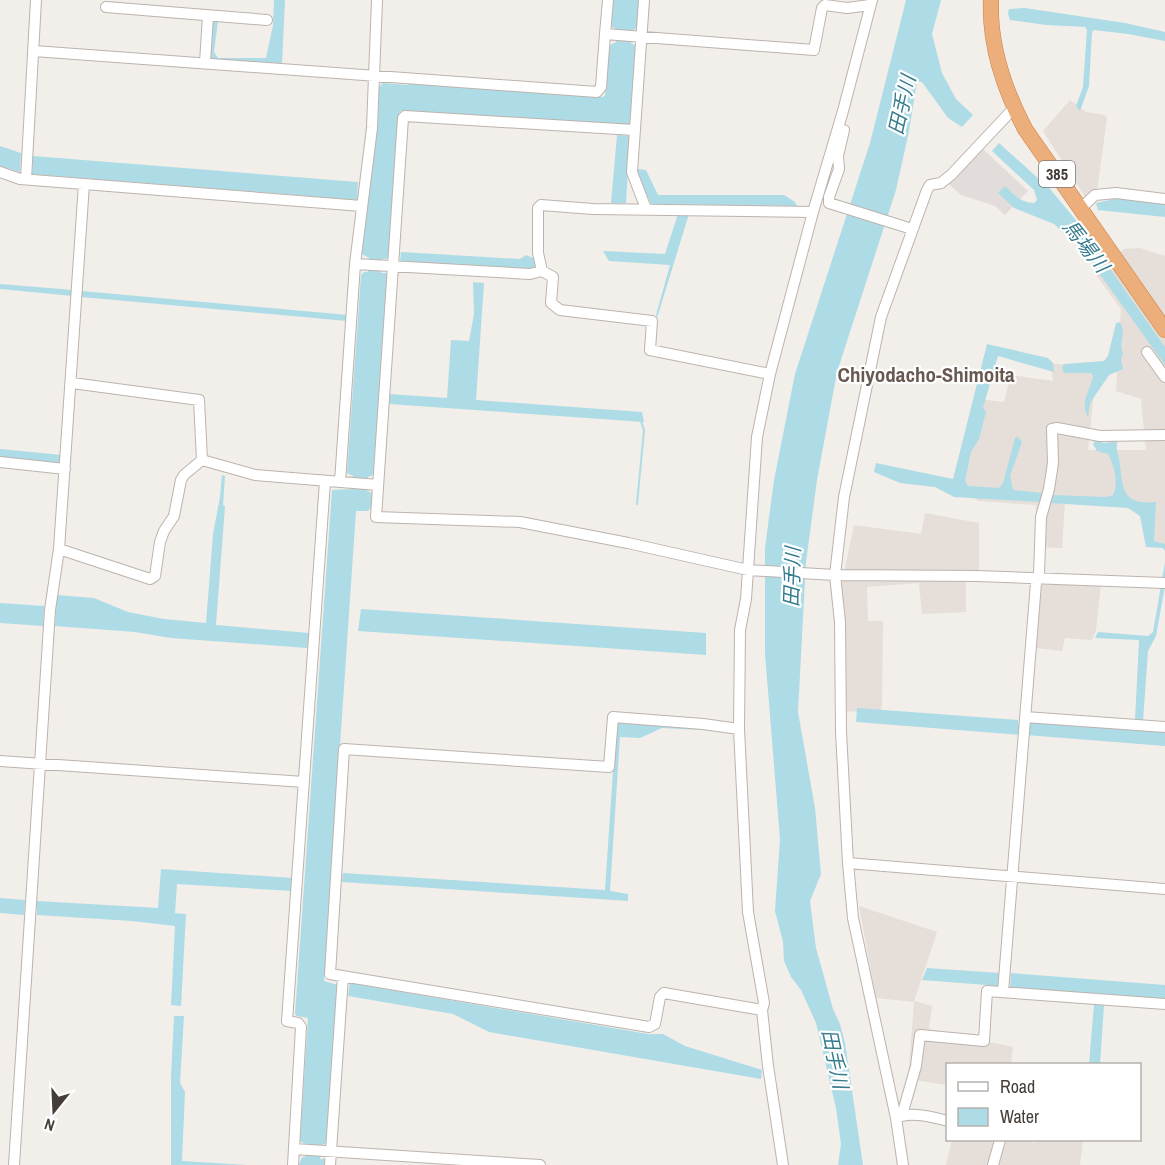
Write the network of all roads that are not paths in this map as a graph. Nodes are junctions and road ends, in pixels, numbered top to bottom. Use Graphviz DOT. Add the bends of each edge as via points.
graph roads {
  1 [pos="36,0"];
  2 [pos="377,0"];
  3 [pos="608,0"];
  4 [pos="644,0"];
  5 [pos="991,0"];
  6 [pos="871,3"];
  7 [pos="106,7"];
  8 [pos="208,15"];
  9 [pos="267,20"];
  10 [pos="609,34"];
  11 [pos="638,36"];
  12 [pos="34,51"];
  13 [pos="205,63"];
  14 [pos="375,75"];
  15 [pos="1014,108"];
  16 [pos="843,111"];
  17 [pos="634,130"];
  18 [pos="0,172"];
  19 [pos="26,179"];
  20 [pos="84,184"];
  21 [pos="1165,199"];
  22 [pos="362,207"];
  23 [pos="1081,208"];
  24 [pos="646,209"];
  25 [pos="813,212"];
  26 [pos="909,228"];
  27 [pos="360,264"];
  28 [pos="388,266"];
  29 [pos="542,271"];
  30 [pos="1165,330"];
  31 [pos="1147,352"];
  32 [pos="770,374"];
  33 [pos="1165,377"];
  34 [pos="72,383"];
  35 [pos="1165,435"];
  36 [pos="202,460"];
  37 [pos="0,462"];
  38 [pos="65,469"];
  39 [pos="325,481"];
  40 [pos="345,482"];
  41 [pos="373,484"];
  42 [pos="59,549"];
  43 [pos="752,571"];
  44 [pos="833,575"];
  45 [pos="1037,578"];
  46 [pos="1163,583"];
  47 [pos="1025,717"];
  48 [pos="1165,727"];
  49 [pos="739,729"];
  50 [pos="0,761"];
  51 [pos="40,764"];
  52 [pos="304,782"];
  53 [pos="848,863"];
  54 [pos="1013,876"];
  55 [pos="1165,889"];
  56 [pos="343,976"];
  57 [pos="1003,992"];
  58 [pos="1165,1004"];
  59 [pos="762,1010"];
  60 [pos="899,1116"];
  61 [pos="946,1120"];
  62 [pos="1000,1141"];
  63 [pos="298,1149"];
  64 [pos="327,1151"];
  65 [pos="14,1165"];
  66 [pos="293,1165"];
  67 [pos="330,1165"];
  68 [pos="540,1165"];
  69 [pos="783,1165"];
  70 [pos="903,1165"];
  71 [pos="993,1165"];
  1 -- 12 [label="street"];
  2 -- 14 [label="street"];
  3 -- 10 [label="street"];
  4 -- 11 [label="street"];
  5 -- 15 [label="highway, 385" via="996,54"];
  6 -- 11 [label="street" via="847,8 825,5 814,50"];
  6 -- 16 [label="street"];
  7 -- 8 [label="street"];
  8 -- 9 [label="street"];
  8 -- 13 [label="street"];
  10 -- 11 [label="street"];
  10 -- 14 [label="street" via="597,92"];
  11 -- 17 [label="street"];
  12 -- 13 [label="street"];
  12 -- 19 [label="street"];
  13 -- 14 [label="street"];
  14 -- 22 [label="street"];
  15 -- 23 [label="highway, 385"];
  15 -- 26 [label="street" via="951,175 930,185"];
  16 -- 25 [label="street"];
  16 -- 26 [label="street" via="848,116 829,202"];
  17 -- 24 [label="street" via="632,172"];
  17 -- 28 [label="street" via="405,116"];
  18 -- 19 [label="street"];
  19 -- 20 [label="street"];
  20 -- 22 [label="street"];
  20 -- 34 [label="street"];
  21 -- 23 [label="street" via="1116,193 1095,195"];
  22 -- 27 [label="street"];
  23 -- 30 [label="highway, 385"];
  24 -- 25 [label="street"];
  24 -- 29 [label="street" via="541,205 538,253"];
  25 -- 32 [label="street"];
  26 -- 44 [label="street" via="881,317 844,497"];
  27 -- 28 [label="street"];
  27 -- 40 [label="street"];
  28 -- 29 [label="street" via="530,274"];
  28 -- 41 [label="street"];
  29 -- 32 [label="street" via="553,277 551,303 560,310 652,321 650,350"];
  31 -- 33 [label="street"];
  32 -- 43 [label="street" via="753,476"];
  34 -- 36 [label="street" via="199,400"];
  34 -- 38 [label="street"];
  35 -- 45 [label="street" via="1100,436 1052,429 1053,463 1041,518"];
  36 -- 39 [label="street" via="255,475"];
  36 -- 42 [label="street" via="181,480 174,516 160,542 155,576 150,579"];
  37 -- 38 [label="street"];
  38 -- 42 [label="street"];
  39 -- 40 [label="street"];
  39 -- 52 [label="street"];
  40 -- 41 [label="street"];
  41 -- 43 [label="street" via="376,517 520,522"];
  42 -- 51 [label="street" via="50,610"];
  43 -- 44 [label="street"];
  43 -- 49 [label="street" via="740,630"];
  44 -- 45 [label="street"];
  44 -- 53 [label="street" via="840,622"];
  45 -- 46 [label="street"];
  45 -- 47 [label="street"];
  47 -- 48 [label="street"];
  47 -- 54 [label="street"];
  49 -- 56 [label="street" via="613,717 609,767 344,749 330,974"];
  49 -- 59 [label="street" via="748,912"];
  50 -- 51 [label="street"];
  51 -- 52 [label="street"];
  51 -- 65 [label="street"];
  52 -- 63 [label="street" via="288,1021 301,1027"];
  53 -- 54 [label="street"];
  53 -- 60 [label="street" via="861,961"];
  54 -- 55 [label="street"];
  54 -- 57 [label="street"];
  56 -- 59 [label="street" via="649,1027 655,1024 664,993"];
  56 -- 64 [label="street"];
  57 -- 58 [label="street"];
  57 -- 60 [label="street" via="987,991 984,1041 920,1035 916,1066"];
  59 -- 69 [label="street"];
  60 -- 61 [label="street"];
  60 -- 70 [label="street"];
  62 -- 71 [label="street"];
  63 -- 64 [label="street"];
  63 -- 66 [label="street"];
  64 -- 67 [label="street"];
  64 -- 68 [label="street"];
}
